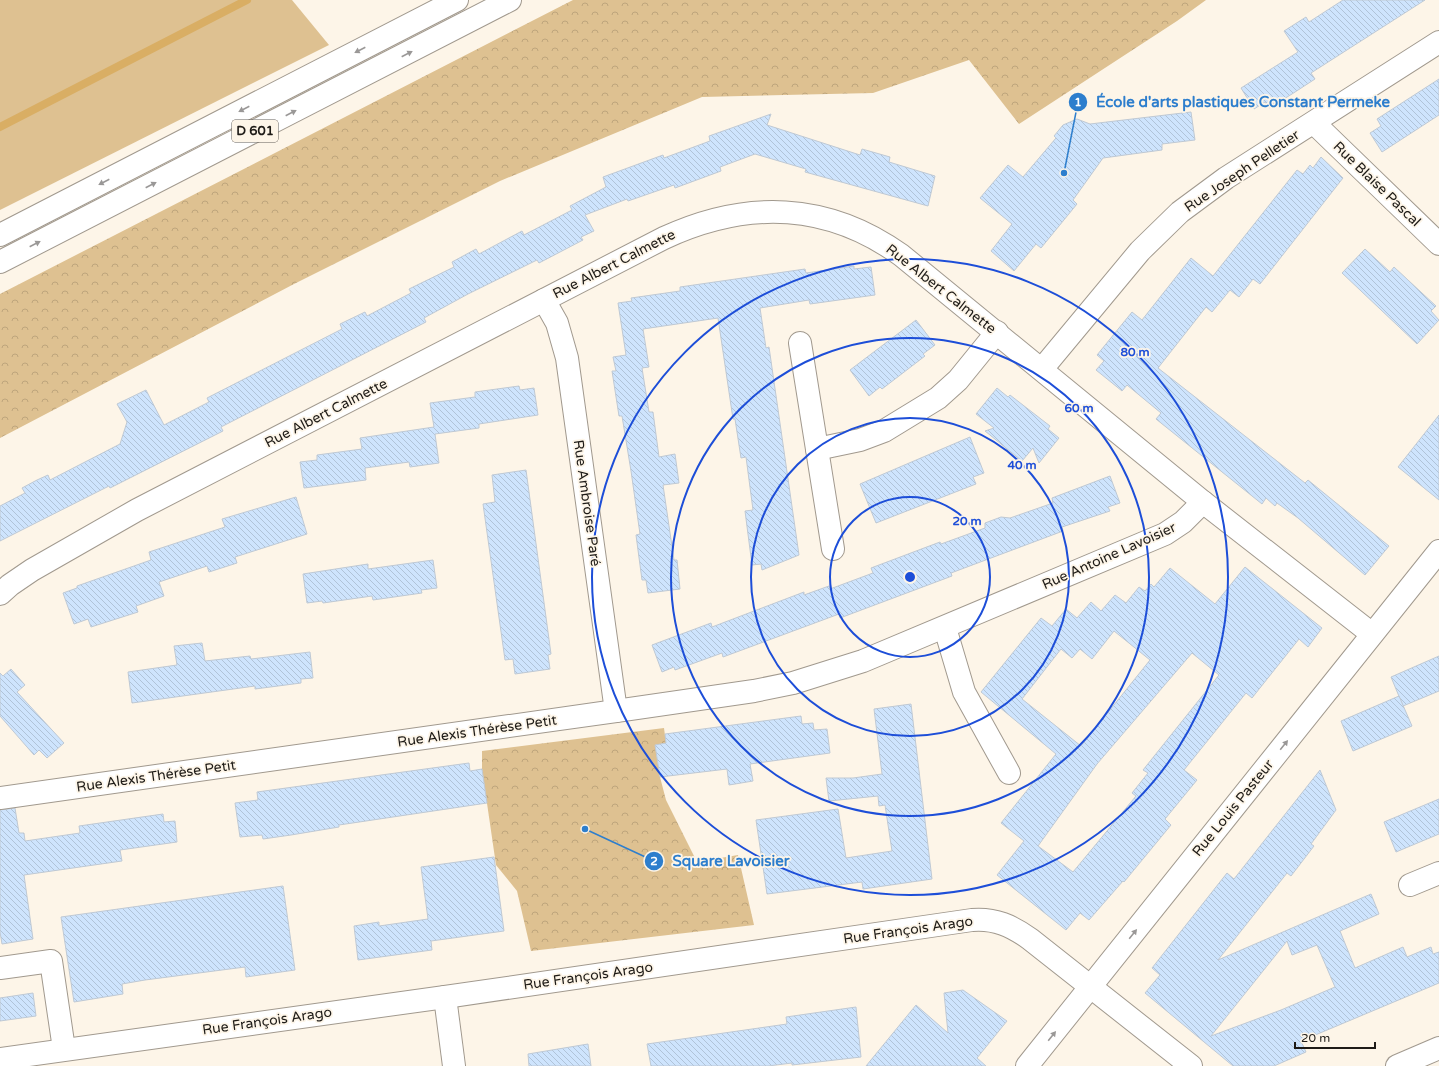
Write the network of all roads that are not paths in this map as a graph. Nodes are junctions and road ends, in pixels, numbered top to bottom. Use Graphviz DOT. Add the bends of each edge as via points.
graph roads {
  1 [pos="457,0"];
  2 [pos="510,0"];
  3 [pos="1439,42"];
  4 [pos="1314,124"];
  5 [pos="0,235"];
  6 [pos="1439,244"];
  7 [pos="0,262"];
  8 [pos="544,300"];
  9 [pos="997,332"];
  10 [pos="800,343"];
  11 [pos="1042,369"];
  12 [pos="817,449"];
  13 [pos="1203,502"];
  14 [pos="833,549"];
  15 [pos="1439,551"];
  16 [pos="0,594"];
  17 [pos="945,628"];
  18 [pos="1372,634"];
  19 [pos="616,711"];
  20 [pos="1008,773"];
  21 [pos="0,798"];
  22 [pos="1439,873"];
  23 [pos="1410,885"];
  24 [pos="0,968"];
  25 [pos="1091,986"];
  26 [pos="445,997"];
  27 [pos="1439,1048"];
  28 [pos="64,1049"];
  29 [pos="0,1058"];
  30 [pos="454,1066"];
  31 [pos="1027,1066"];
  32 [pos="1191,1066"];
  33 [pos="1397,1066"];
  1 -- 5 [label="street, D 601, one-way"];
  7 -- 2 [label="street, D 601, one-way"];
  3 -- 4 [label="street, Rue Joseph Pelletier"];
  4 -- 6 [label="street, Rue Blaise Pascal"];
  4 -- 11 [label="street, Rue Joseph Pelletier" via="1226,178 1180,212 1140,251"];
  8 -- 9 [label="street, Rue Albert Calmette" via="664,238 700,223 738,214 787,212 835,221 875,238 906,258"];
  8 -- 16 [label="street, Rue Albert Calmette" via="137,510 32,570"];
  8 -- 19 [label="street, Rue Ambroise Paré" via="557,323 567,358"];
  9 -- 11 [label="street, Rue Albert Calmette"];
  9 -- 12 [label="street" via="958,380 938,398 884,431 860,440"];
  10 -- 12 [label="street"];
  11 -- 13 [label="street, Rue Albert Calmette"];
  12 -- 14 [label="street"];
  13 -- 17 [label="street, Rue Antoine Lavoisier" via="1183,522 1164,534"];
  13 -- 18 [label="street"];
  15 -- 18 [label="street, Rue Louis Pasteur"];
  17 -- 19 [label="street, Rue Alexis Thérèse Petit" via="844,668 793,684"];
  17 -- 20 [label="street" via="964,692"];
  25 -- 18 [label="street, Rue Louis Pasteur, one-way"];
  19 -- 21 [label="street, Rue Alexis Thérèse Petit"];
  22 -- 23 [label="street"];
  24 -- 28 [label="street" via="51,961"];
  25 -- 26 [label="street, Rue François Arago" via="1019,931 1000,922 978,920"];
  31 -- 25 [label="street, Rue Louis Pasteur, one-way"];
  25 -- 32 [label="street, Rue François Arago"];
  26 -- 28 [label="street, Rue François Arago"];
  26 -- 30 [label="street"];
  27 -- 33 [label="street"];
  28 -- 29 [label="street, Rue François Arago"];
}
